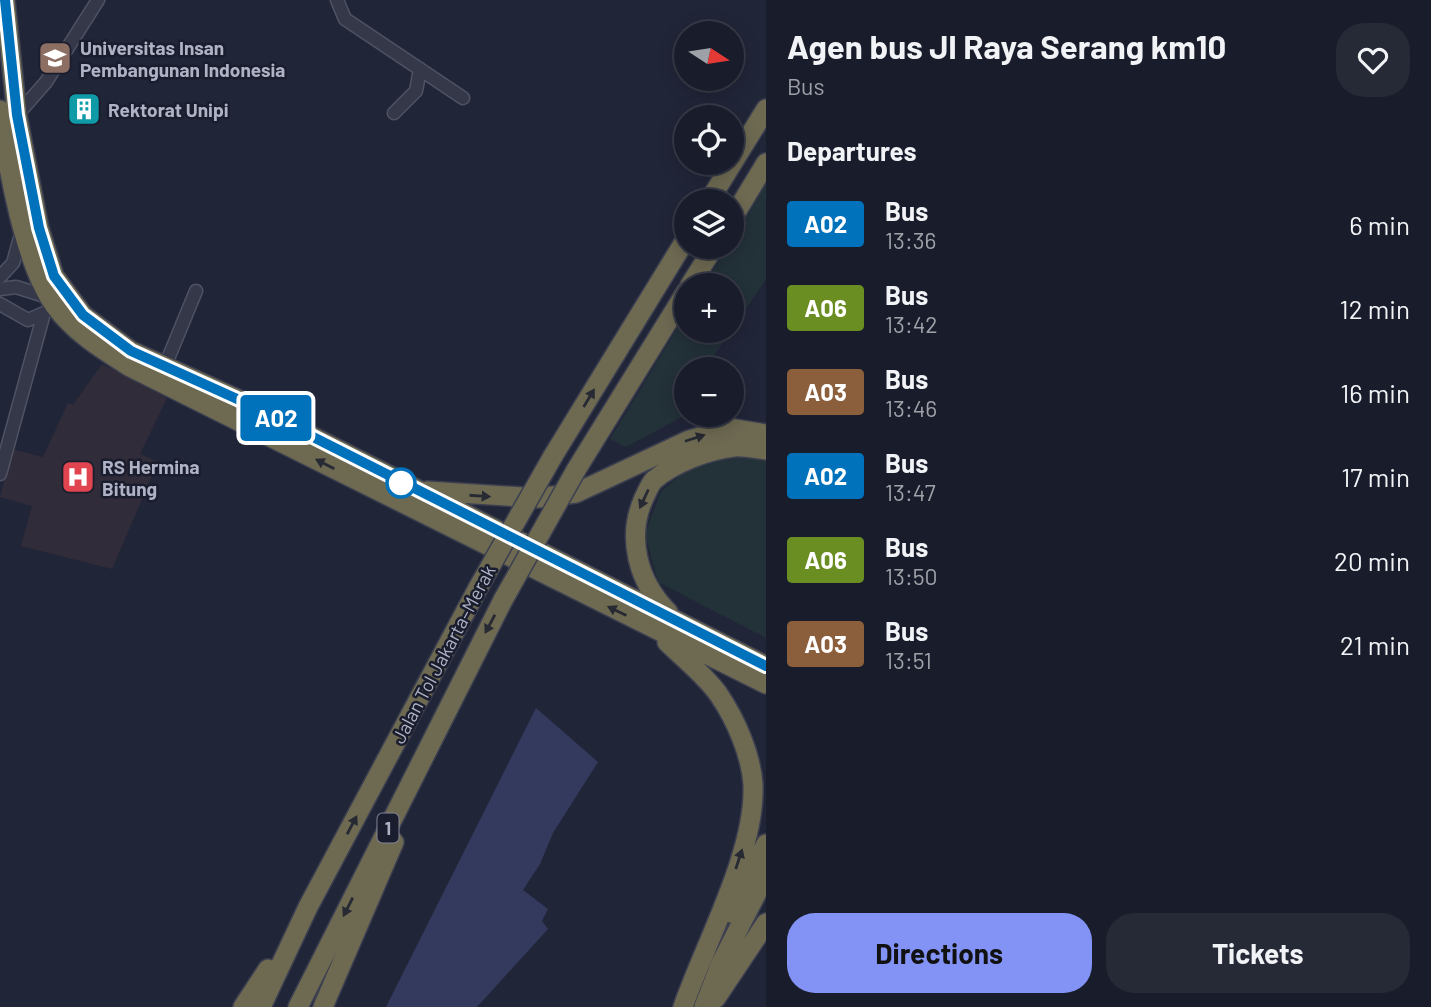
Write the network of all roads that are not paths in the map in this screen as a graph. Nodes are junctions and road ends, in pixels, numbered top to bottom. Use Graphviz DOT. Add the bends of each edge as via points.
graph roads {
  1 [pos="5,0"];
  2 [pos="98,0"];
  3 [pos="337,0"];
  4 [pos="420,69"];
  5 [pos="463,98"];
  6 [pos="766,109"];
  7 [pos="8,112"];
  8 [pos="394,113"];
  9 [pos="3,149"];
  10 [pos="766,163"];
  11 [pos="716,189"];
  12 [pos="744,199"];
  13 [pos="23,223"];
  14 [pos="674,259"];
  15 [pos="0,276"];
  16 [pos="0,289"];
  17 [pos="197,291"];
  18 [pos="0,304"];
  19 [pos="55,304"];
  20 [pos="674,311"];
  21 [pos="165,366"];
  22 [pos="766,434"];
  23 [pos="766,450"];
  24 [pos="0,474"];
  25 [pos="390,487"];
  26 [pos="412,489"];
  27 [pos="679,622"];
  28 [pos="653,629"];
  29 [pos="477,649"];
  30 [pos="766,666"];
  31 [pos="766,684"];
  32 [pos="766,844"];
  33 [pos="766,875"];
  34 [pos="309,907"];
  35 [pos="766,923"];
  36 [pos="243,1007"];
  37 [pos="261,1007"];
  38 [pos="298,1007"];
  39 [pos="323,1007"];
  40 [pos="683,1007"];
  41 [pos="704,1007"];
  42 [pos="711,1007"];
  1 -- 7 [label="highway"];
  2 -- 7 [label="street" via="46,82"];
  3 -- 4 [label="street" via="345,19"];
  4 -- 5 [label="street"];
  4 -- 8 [label="street" via="416,91"];
  6 -- 11 [label="highway"];
  7 -- 9 [label="highway"];
  7 -- 19 [label="highway" via="54,276"];
  9 -- 13 [label="highway"];
  10 -- 12 [label="highway"];
  13 -- 15 [label="street" via="16,255"];
  13 -- 19 [label="highway" via="38,277"];
  34 -- 14 [label="highway, Jalan Tol Jakarta–Merak / 1, one-way, bridge" via="478,588"];
  16 -- 19 [label="street" via="16,287"];
  17 -- 21 [label="street"];
  18 -- 19 [label="street" via="28,320"];
  19 -- 21 [label="highway" via="83,315 117,342"];
  19 -- 24 [label="street"];
  25 -- 19 [label="highway, one-way" via="130,367 86,339"];
  20 -- 29 [label="highway, Jalan Tol Jakarta–Merak / 1, one-way, bridge" via="576,470"];
  21 -- 25 [label="highway" via="246,403"];
  26 -- 22 [label="highway, one-way" via="495,498 576,493 689,440 729,428"];
  23 -- 27 [label="highway, one-way" via="734,447 692,458 653,481 634,533 638,562 654,598"];
  25 -- 26 [label="highway"];
  28 -- 25 [label="highway, one-way"];
  26 -- 27 [label="highway"];
  27 -- 30 [label="highway"];
  28 -- 31 [label="highway"];
  40 -- 28 [label="highway, one-way" via="743,844 753,783 743,741 719,695"];
  29 -- 38 [label="highway, Jalan Tol Jakarta–Merak / 1, one-way"];
  29 -- 39 [label="highway"];
  32 -- 40 [label="highway"];
  33 -- 41 [label="highway" via="721,962"];
  34 -- 36 [label="highway"];
  34 -- 37 [label="highway, Jalan Tol Jakarta–Merak / 1"];
  35 -- 42 [label="highway"];
}
